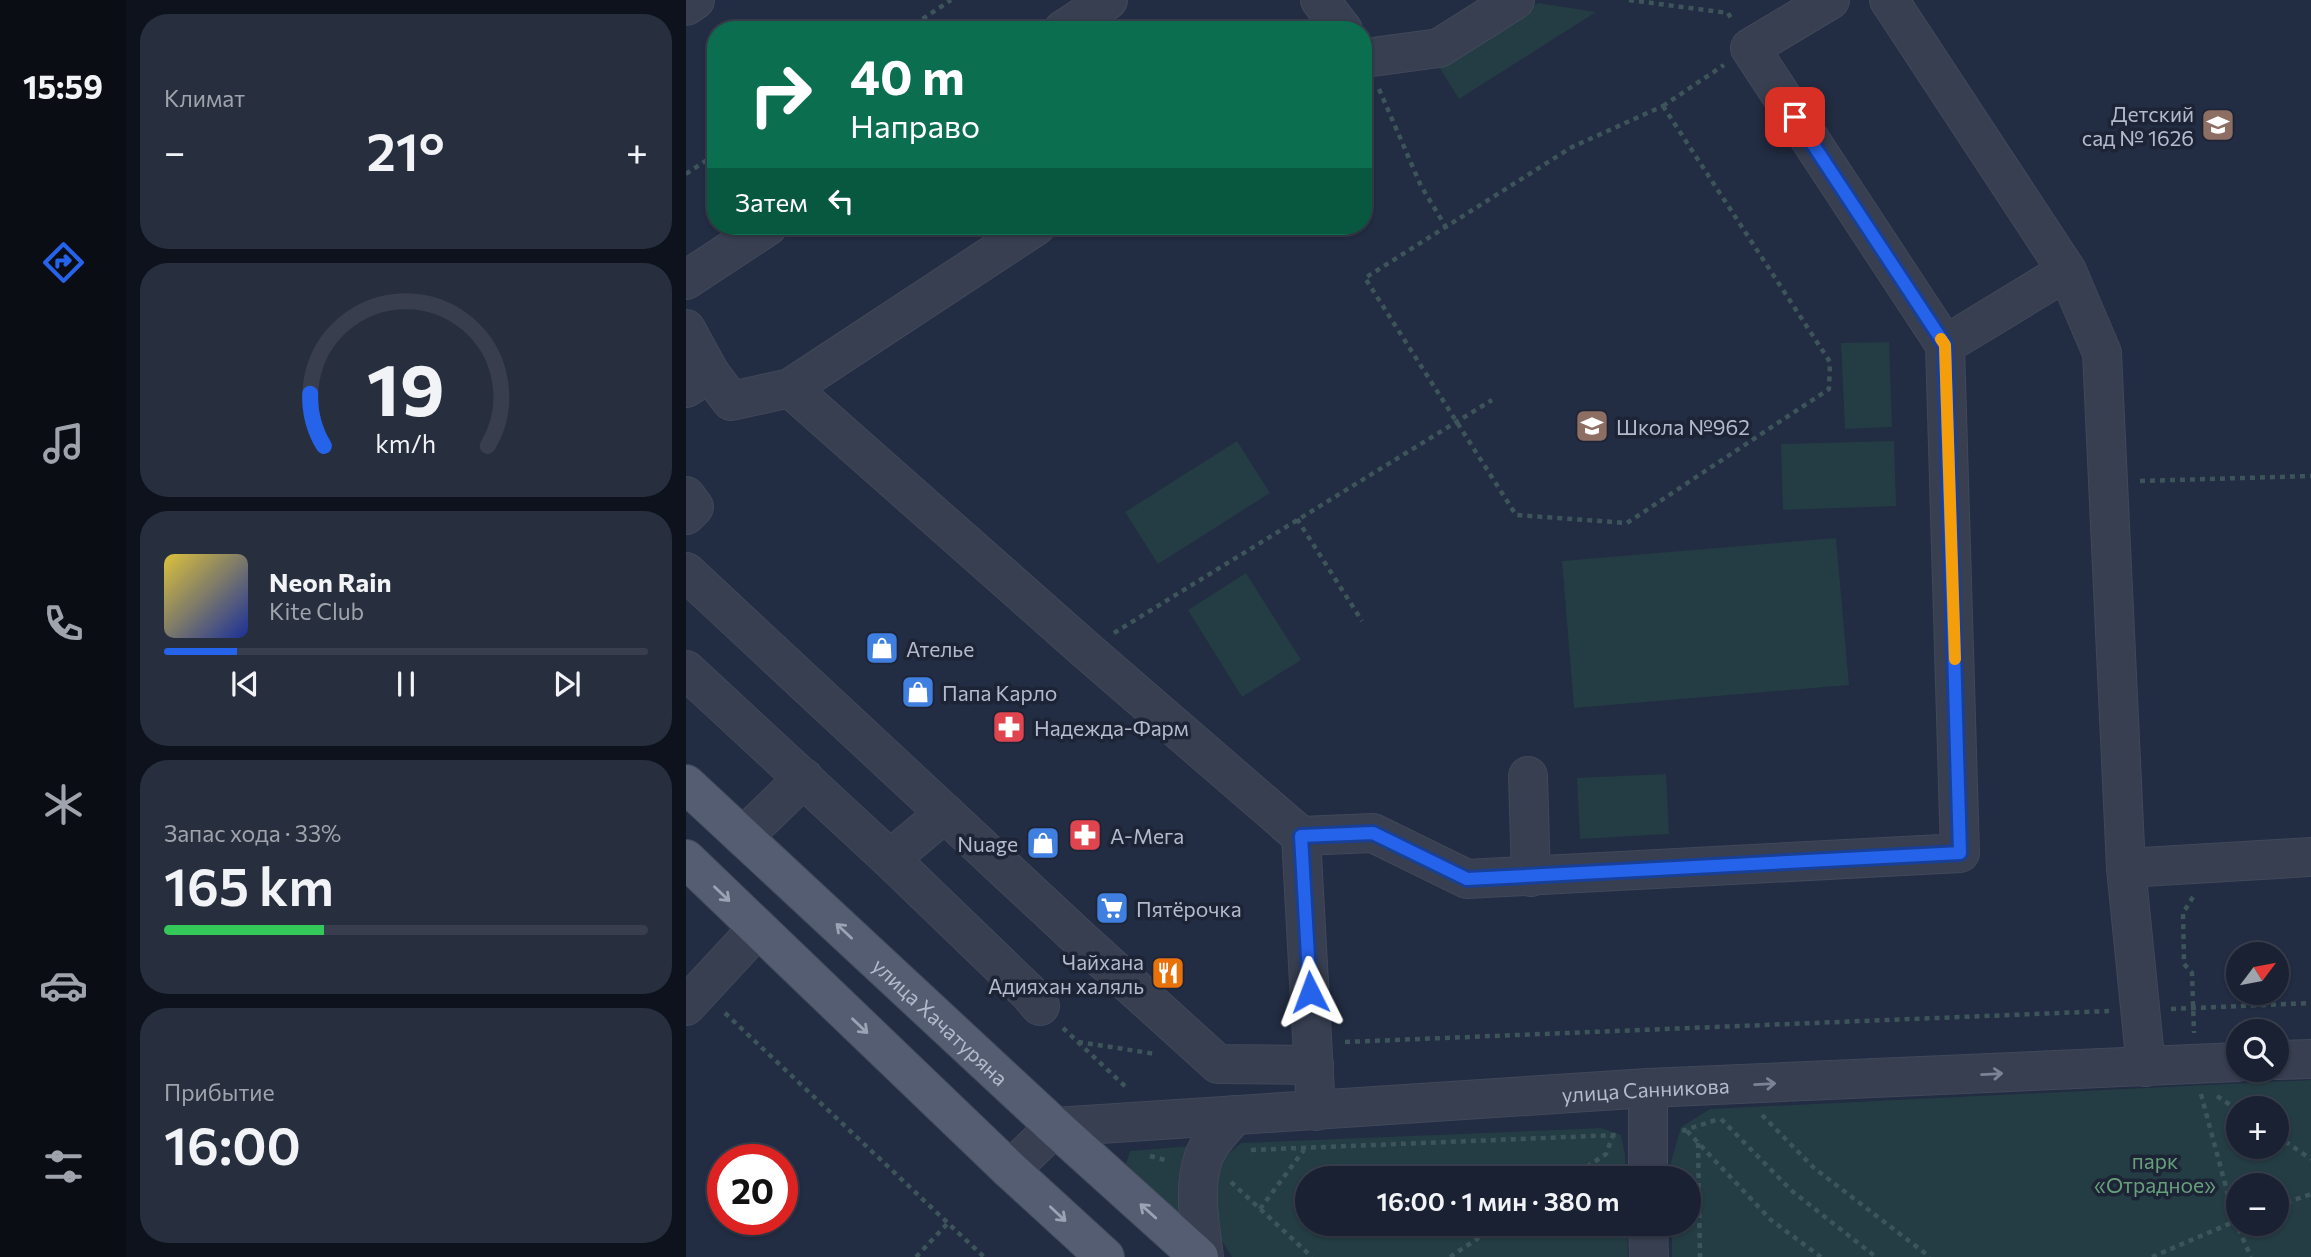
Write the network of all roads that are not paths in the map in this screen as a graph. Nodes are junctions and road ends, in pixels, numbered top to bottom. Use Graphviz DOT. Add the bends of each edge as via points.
graph roads {
  1 [pos="695,0"];
  2 [pos="1108,0"];
  3 [pos="1320,0"];
  4 [pos="1515,0"];
  5 [pos="1830,0"];
  6 [pos="1889,0"];
  7 [pos="686,6"];
  8 [pos="1076,21"];
  9 [pos="1336,21"];
  10 [pos="1372,51"];
  11 [pos="754,235"];
  12 [pos="1022,235"];
  13 [pos="2067,271"];
  14 [pos="686,280"];
  15 [pos="686,329"];
  16 [pos="1945,345"];
  17 [pos="698,380"];
  18 [pos="790,388"];
  19 [pos="686,496"];
  20 [pos="686,515"];
  21 [pos="686,572"];
  22 [pos="686,670"];
  23 [pos="1528,776"];
  24 [pos="804,778"];
  25 [pos="686,784"];
  26 [pos="945,813"];
  27 [pos="1301,836"];
  28 [pos="743,837"];
  29 [pos="2311,857"];
  30 [pos="686,859"];
  31 [pos="890,859"];
  32 [pos="2126,868"];
  33 [pos="1531,877"];
  34 [pos="758,928"];
  35 [pos="693,998"];
  36 [pos="1040,1006"];
  37 [pos="1313,1054"];
  38 [pos="2311,1059"];
  39 [pos="2289,1060"];
  40 [pos="2146,1067"];
  41 [pos="2226,1068"];
  42 [pos="1648,1088"];
  43 [pos="1316,1111"];
  44 [pos="1055,1127"];
  45 [pos="1240,1133"];
  46 [pos="1648,1166"];
  47 [pos="1010,1170"];
  48 [pos="1648,1236"];
  49 [pos="1105,1257"];
  50 [pos="1199,1257"];
  51 [pos="1204,1257"];
  52 [pos="1649,1257"];
  1 -- 7 [label="street"];
  2 -- 8 [label="street"];
  3 -- 9 [label="street"];
  4 -- 10 [label="street" via="1439,48"];
  5 -- 16 [label="street" via="1750,48"];
  6 -- 13 [label="street"];
  11 -- 14 [label="street"];
  12 -- 18 [label="street"];
  13 -- 16 [label="street"];
  13 -- 32 [label="street" via="2102,353"];
  15 -- 17 [label="street"];
  16 -- 33 [label="street" via="1960,853"];
  17 -- 18 [label="street" via="731,401"];
  18 -- 27 [label="street"];
  19 -- 20 [label="street" via="694,507"];
  21 -- 26 [label="street"];
  22 -- 24 [label="street"];
  23 -- 33 [label="street"];
  24 -- 28 [label="street"];
  24 -- 31 [label="street"];
  25 -- 28 [label="main road, улица Хачатуряна"];
  26 -- 31 [label="street"];
  26 -- 37 [label="street" via="1218,1064"];
  27 -- 33 [label="street" via="1373,833 1467,879"];
  27 -- 37 [label="street"];
  44 -- 28 [label="main road, улица Хачатуряна, one-way"];
  29 -- 32 [label="street"];
  30 -- 34 [label="main road, one-way"];
  31 -- 36 [label="street"];
  32 -- 40 [label="street"];
  34 -- 35 [label="street"];
  34 -- 47 [label="main road, one-way"];
  37 -- 43 [label="street"];
  38 -- 39 [label="street"];
  40 -- 41 [label="street, улица Санникова" via="2200,1081"];
  42 -- 40 [label="street, улица Санникова, one-way"];
  42 -- 43 [label="street, улица Санникова"];
  42 -- 46 [label="street"];
  43 -- 45 [label="street, улица Санникова"];
  44 -- 45 [label="street, улица Санникова"];
  44 -- 47 [label="street"];
  50 -- 44 [label="main road, улица Хачатуряна, one-way"];
  45 -- 51 [label="street" via="1215,1138 1203,1157 1197,1201"];
  47 -- 49 [label="main road, one-way"];
  48 -- 52 [label="street"];
}
